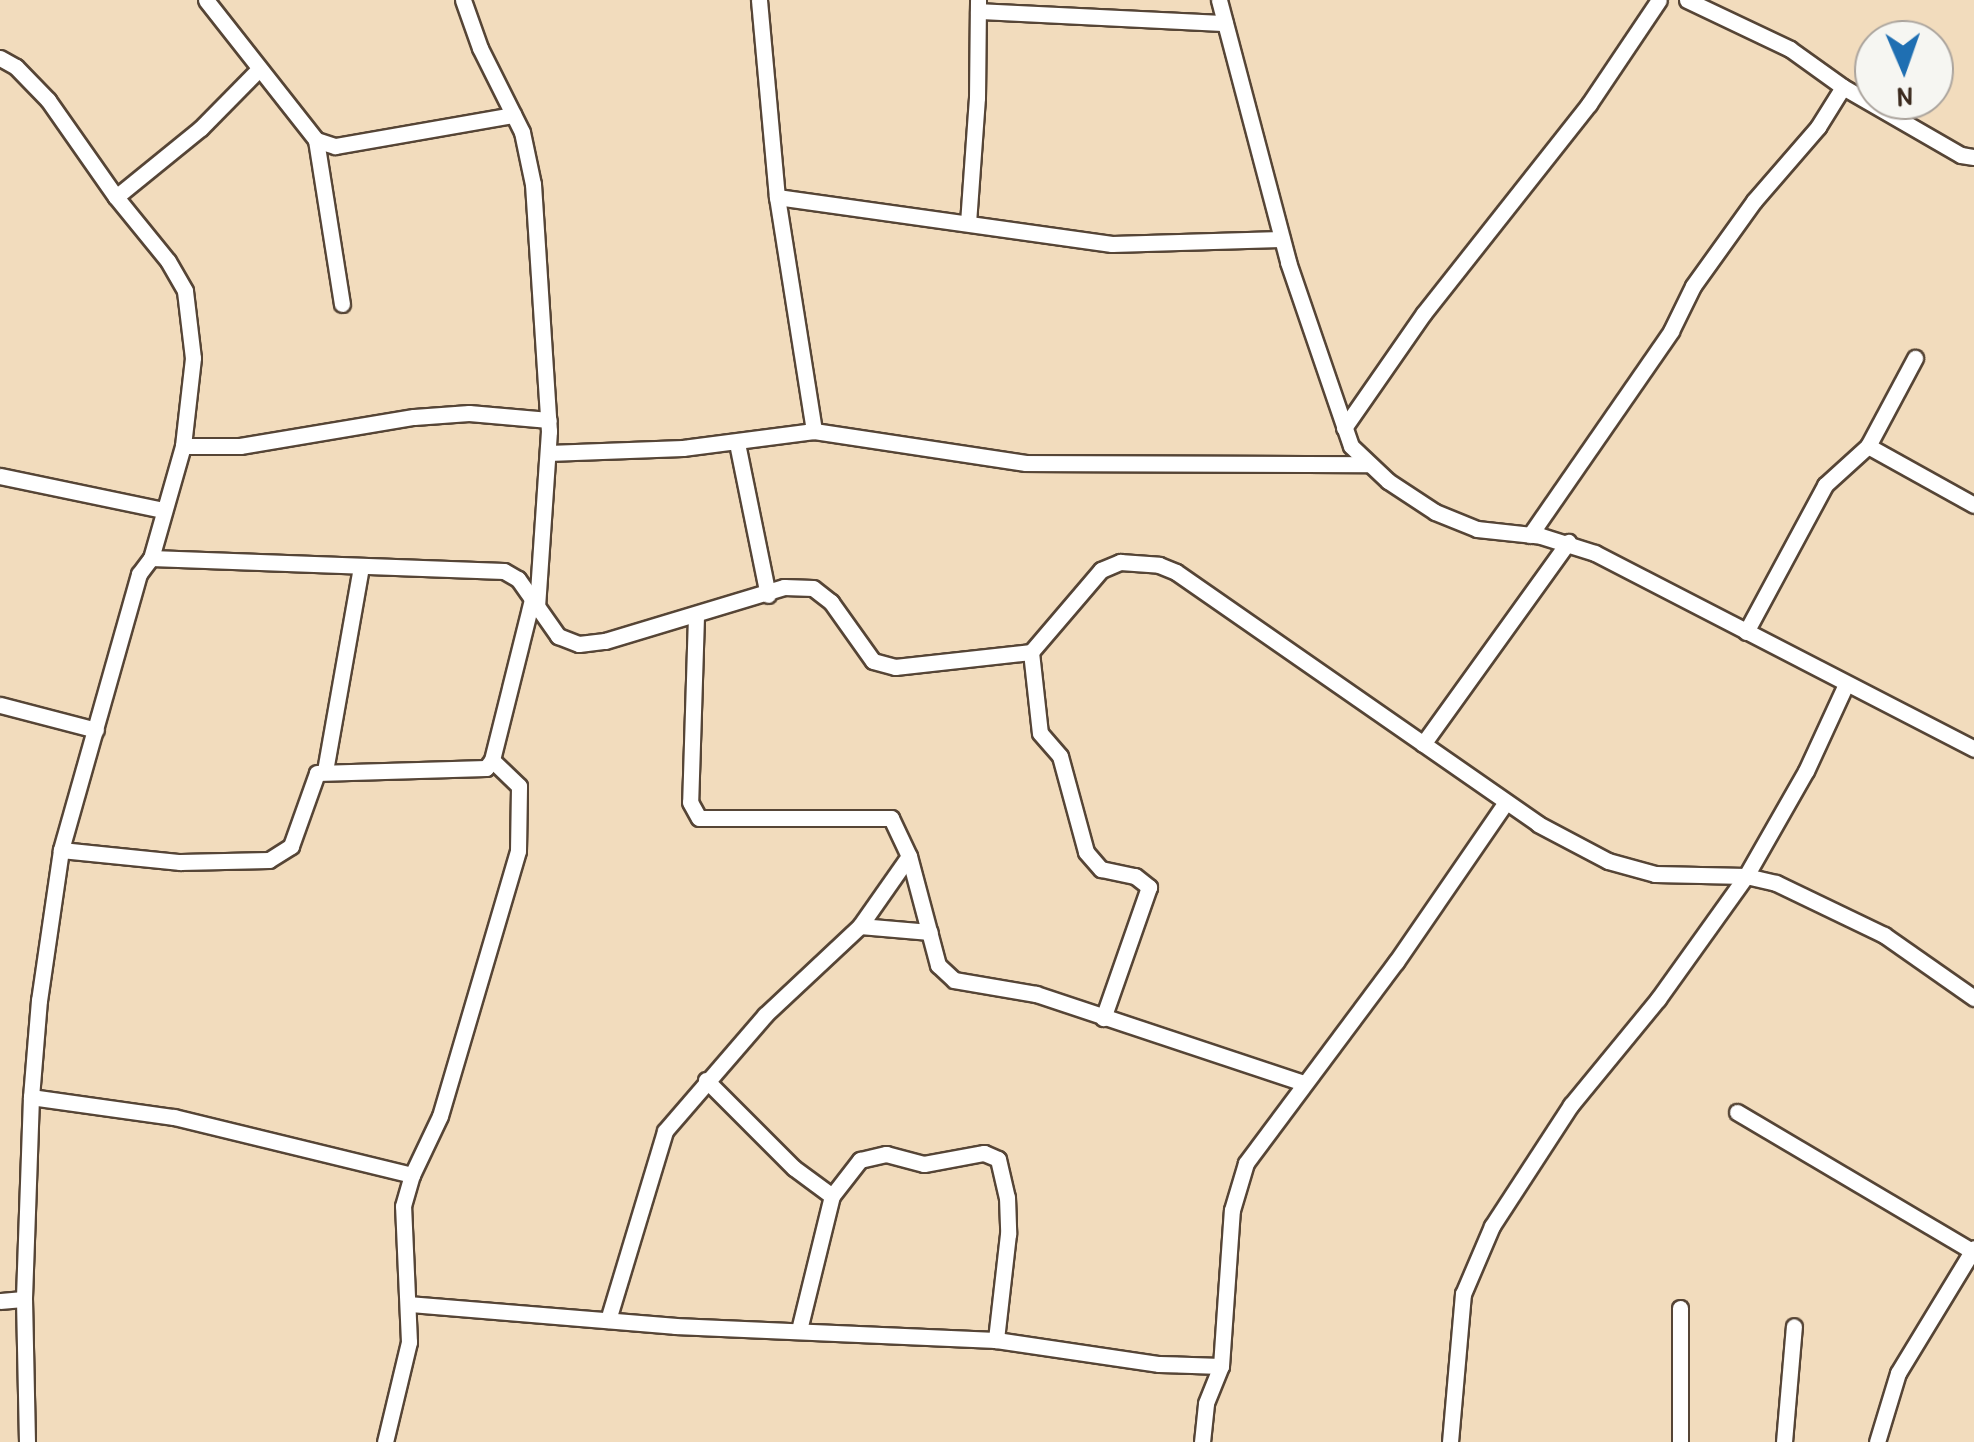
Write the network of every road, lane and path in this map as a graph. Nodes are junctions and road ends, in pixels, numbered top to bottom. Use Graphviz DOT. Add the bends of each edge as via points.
graph roads {
  1 [pos="206,0"];
  2 [pos="462,0"];
  3 [pos="759,0"];
  4 [pos="1219,0"];
  5 [pos="1659,0"];
  6 [pos="1687,0"];
  7 [pos="978,6"];
  8 [pos="1225,23"];
  9 [pos="0,58"];
  10 [pos="260,70"];
  11 [pos="1842,87"];
  12 [pos="514,115"];
  13 [pos="316,140"];
  14 [pos="1974,157"];
  15 [pos="116,197"];
  16 [pos="776,197"];
  17 [pos="968,223"];
  18 [pos="1282,239"];
  19 [pos="342,304"];
  20 [pos="1915,358"];
  21 [pos="549,420"];
  22 [pos="1344,428"];
  23 [pos="814,431"];
  24 [pos="737,443"];
  25 [pos="184,446"];
  26 [pos="1868,446"];
  27 [pos="548,453"];
  28 [pos="1369,464"];
  29 [pos="0,476"];
  30 [pos="1974,506"];
  31 [pos="164,510"];
  32 [pos="1530,535"];
  33 [pos="1568,542"];
  34 [pos="150,558"];
  35 [pos="362,567"];
  36 [pos="768,595"];
  37 [pos="535,603"];
  38 [pos="696,616"];
  39 [pos="1746,632"];
  40 [pos="1031,652"];
  41 [pos="1846,684"];
  42 [pos="0,705"];
  43 [pos="96,730"];
  44 [pos="1423,744"];
  45 [pos="1974,749"];
  46 [pos="492,760"];
  47 [pos="325,771"];
  48 [pos="1506,802"];
  49 [pos="61,850"];
  50 [pos="908,856"];
  51 [pos="1746,876"];
  52 [pos="860,926"];
  53 [pos="930,932"];
  54 [pos="1974,998"];
  55 [pos="1102,1018"];
  56 [pos="706,1080"];
  57 [pos="1304,1082"];
  58 [pos="32,1098"];
  59 [pos="1737,1112"];
  60 [pos="412,1174"];
  61 [pos="832,1196"];
  62 [pos="1973,1250"];
  63 [pos="24,1299"];
  64 [pos="0,1301"];
  65 [pos="409,1304"];
  66 [pos="1680,1308"];
  67 [pos="608,1320"];
  68 [pos="1794,1326"];
  69 [pos="799,1330"];
  70 [pos="996,1340"];
  71 [pos="1221,1366"];
  72 [pos="28,1442"];
  73 [pos="386,1442"];
  74 [pos="1202,1442"];
  75 [pos="1450,1442"];
  76 [pos="1680,1442"];
  77 [pos="1784,1442"];
  78 [pos="1876,1442"];
  1 -- 10 [label="street"];
  2 -- 12 [label="street"];
  3 -- 16 [label="street"];
  4 -- 8 [label="street"];
  5 -- 22 [label="street" via="1589,104 1424,313"];
  6 -- 11 [label="street" via="1790,49"];
  7 -- 8 [label="street"];
  7 -- 17 [label="street"];
  8 -- 18 [label="street"];
  9 -- 15 [label="street" via="48,100"];
  10 -- 13 [label="street"];
  10 -- 15 [label="street"];
  11 -- 14 [label="street"];
  11 -- 32 [label="street" via="1694,286"];
  12 -- 13 [label="street" via="335,146"];
  12 -- 21 [label="street" via="533,184"];
  13 -- 19 [label="street"];
  15 -- 25 [label="street" via="185,291 193,381"];
  16 -- 17 [label="street"];
  16 -- 23 [label="street"];
  17 -- 18 [label="street" via="1112,244"];
  18 -- 22 [label="street"];
  20 -- 26 [label="street"];
  21 -- 25 [label="street" via="414,416 240,446"];
  21 -- 27 [label="street"];
  22 -- 28 [label="street" via="1350,446"];
  23 -- 24 [label="street"];
  23 -- 28 [label="street" via="1026,463"];
  24 -- 27 [label="street"];
  24 -- 36 [label="street"];
  25 -- 31 [label="street"];
  26 -- 30 [label="street"];
  26 -- 39 [label="street" via="1825,484"];
  27 -- 37 [label="street"];
  28 -- 32 [label="street" via="1435,512 1477,529"];
  29 -- 31 [label="street"];
  31 -- 34 [label="street"];
  32 -- 33 [label="street"];
  33 -- 39 [label="street"];
  33 -- 44 [label="street"];
  34 -- 35 [label="street"];
  34 -- 43 [label="street" via="139,574"];
  35 -- 37 [label="street" via="504,571 518,578"];
  35 -- 47 [label="street"];
  36 -- 38 [label="street"];
  36 -- 40 [label="street" via="784,587 813,588 880,664"];
  37 -- 38 [label="street" via="558,636 580,644"];
  37 -- 46 [label="street"];
  38 -- 50 [label="street" via="694,813 710,821 892,818"];
  39 -- 41 [label="street"];
  40 -- 44 [label="street" via="1101,570 1120,562 1159,564"];
  40 -- 55 [label="street" via="1040,733 1060,756 1086,852 1101,869 1135,876 1149,887"];
  41 -- 45 [label="street"];
  41 -- 51 [label="street"];
  42 -- 43 [label="street"];
  43 -- 49 [label="street"];
  44 -- 48 [label="street"];
  46 -- 47 [label="street" via="480,770"];
  46 -- 60 [label="street" via="519,786 518,851 440,1116"];
  47 -- 49 [label="street" via="314,777 291,846 269,860 180,862"];
  48 -- 51 [label="street" via="1624,868"];
  48 -- 57 [label="street"];
  49 -- 58 [label="street"];
  50 -- 52 [label="street"];
  50 -- 53 [label="street"];
  51 -- 54 [label="street" via="1776,883 1884,935"];
  51 -- 75 [label="street" via="1571,1105 1492,1226 1463,1294"];
  52 -- 53 [label="street"];
  52 -- 56 [label="street"];
  53 -- 55 [label="street" via="938,965 954,980 1036,994"];
  55 -- 57 [label="street"];
  56 -- 61 [label="street" via="794,1168"];
  56 -- 67 [label="street" via="664,1131"];
  57 -- 71 [label="street" via="1260,1139 1235,1187"];
  58 -- 60 [label="street" via="174,1117"];
  58 -- 63 [label="street"];
  59 -- 62 [label="street"];
  60 -- 65 [label="street" via="403,1206"];
  61 -- 69 [label="street"];
  61 -- 70 [label="street" via="860,1160 874,1154 924,1164 973,1154 998,1159 1008,1234"];
  62 -- 78 [label="street" via="1898,1372"];
  63 -- 64 [label="street"];
  63 -- 72 [label="street"];
  65 -- 67 [label="street"];
  65 -- 73 [label="street" via="406,1369"];
  66 -- 76 [label="street"];
  67 -- 69 [label="street"];
  68 -- 77 [label="street"];
  69 -- 70 [label="street"];
  70 -- 71 [label="street" via="1159,1364"];
  71 -- 74 [label="street" via="1206,1402"];
}
